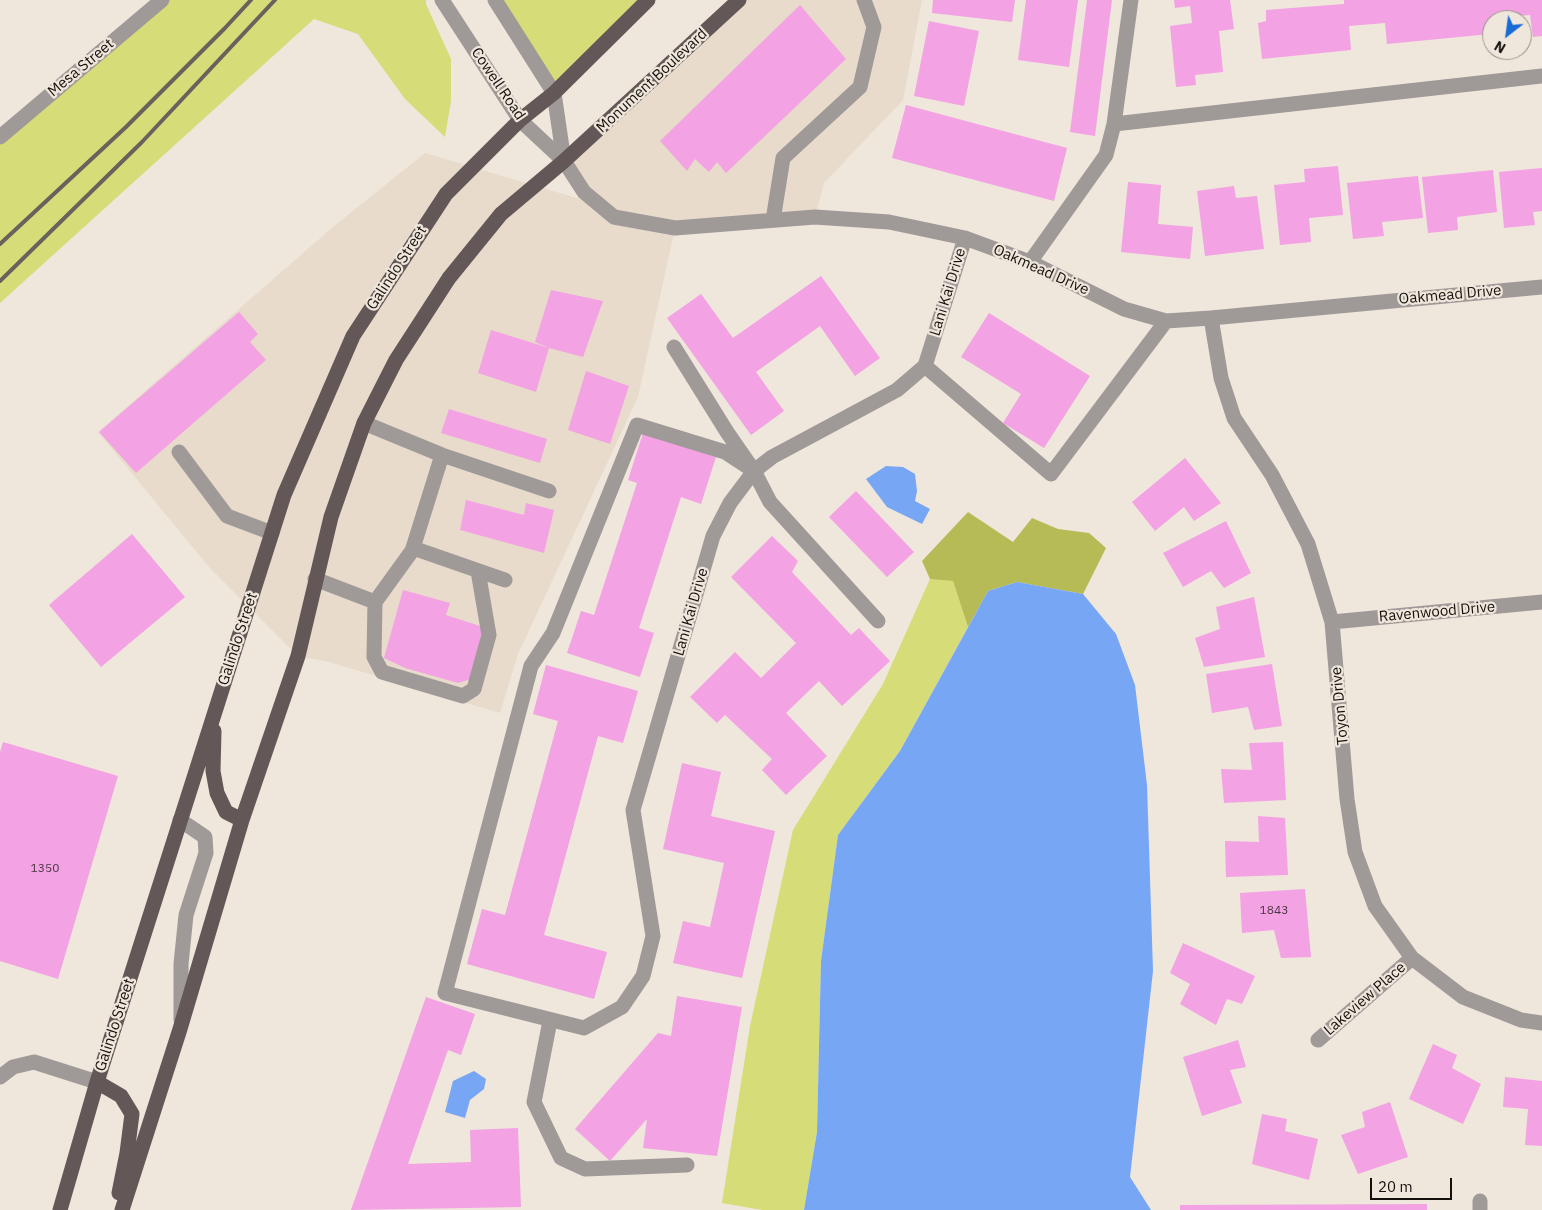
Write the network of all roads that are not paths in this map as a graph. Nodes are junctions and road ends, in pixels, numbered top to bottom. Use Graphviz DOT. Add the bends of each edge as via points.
graph roads {
  1 [pos="162,0"];
  2 [pos="442,0"];
  3 [pos="495,0"];
  4 [pos="648,0"];
  5 [pos="739,0"];
  6 [pos="864,0"];
  7 [pos="1131,0"];
  8 [pos="1542,76"];
  9 [pos="554,93"];
  10 [pos="520,120"];
  11 [pos="1114,124"];
  12 [pos="0,137"];
  13 [pos="564,161"];
  14 [pos="774,220"];
  15 [pos="965,238"];
  16 [pos="1030,262"];
  17 [pos="1542,287"];
  18 [pos="1211,318"];
  19 [pos="1166,321"];
  20 [pos="674,347"];
  21 [pos="925,366"];
  22 [pos="364,423"];
  23 [pos="179,452"];
  24 [pos="442,455"];
  25 [pos="754,472"];
  26 [pos="550,491"];
  27 [pos="272,532"];
  28 [pos="414,548"];
  29 [pos="478,571"];
  30 [pos="315,579"];
  31 [pos="505,580"];
  32 [pos="375,602"];
  33 [pos="1542,602"];
  34 [pos="878,621"];
  35 [pos="1332,622"];
  36 [pos="214,714"];
  37 [pos="180,820"];
  38 [pos="242,820"];
  39 [pos="1412,958"];
  40 [pos="550,1021"];
  41 [pos="1542,1023"];
  42 [pos="180,1029"];
  43 [pos="1318,1040"];
  44 [pos="0,1077"];
  45 [pos="97,1082"];
  46 [pos="687,1165"];
  47 [pos="60,1210"];
  48 [pos="116,1210"];
  49 [pos="122,1210"];
  1 -- 12 [label="street, Mesa Street"];
  2 -- 10 [label="street, Cowell Road"];
  3 -- 9 [label="street"];
  4 -- 9 [label="main road"];
  5 -- 13 [label="main road, Monument Boulevard"];
  6 -- 14 [label="street" via="874,27 860,87 783,158"];
  7 -- 11 [label="street"];
  8 -- 11 [label="street"];
  9 -- 10 [label="main road"];
  9 -- 13 [label="street"];
  10 -- 13 [label="street, Cowell Road"];
  10 -- 27 [label="main road, Galindo Street" via="446,194 353,336 284,495"];
  11 -- 16 [label="street" via="1106,155"];
  13 -- 14 [label="street, Oakmead Drive" via="584,192 614,217 675,228"];
  13 -- 22 [label="main road" via="501,214 449,278 396,360"];
  14 -- 15 [label="street, Oakmead Drive" via="815,217 889,222"];
  15 -- 16 [label="street, Oakmead Drive"];
  15 -- 21 [label="street, Lani Kai Drive"];
  16 -- 19 [label="street, Oakmead Drive" via="1124,309"];
  17 -- 18 [label="street, Oakmead Drive"];
  18 -- 19 [label="street, Oakmead Drive"];
  18 -- 35 [label="street, Toyon Drive" via="1221,378 1234,418 1272,476 1308,544"];
  19 -- 21 [label="street" via="1051,474"];
  20 -- 25 [label="street"];
  21 -- 25 [label="street, Lani Kai Drive" via="896,390 772,457"];
  22 -- 24 [label="street"];
  22 -- 30 [label="main road" via="331,517"];
  23 -- 27 [label="street" via="227,516"];
  24 -- 26 [label="street"];
  24 -- 28 [label="street"];
  25 -- 34 [label="street" via="770,502"];
  25 -- 40 [label="street, Lani Kai Drive" via="730,503 713,536 633,810 653,936 643,976 622,1007 584,1028"];
  25 -- 40 [label="street, Lani Kai Drive" via="725,452 637,425 553,633 531,666 445,994"];
  27 -- 36 [label="main road, Galindo Street"];
  28 -- 29 [label="street"];
  28 -- 32 [label="street"];
  29 -- 31 [label="street"];
  29 -- 32 [label="street" via="489,635 474,689 463,696 382,672 374,656"];
  30 -- 32 [label="street"];
  30 -- 38 [label="main road" via="298,656"];
  33 -- 35 [label="street, Ravenwood Drive"];
  35 -- 39 [label="street, Toyon Drive" via="1347,798 1356,852 1375,906"];
  36 -- 37 [label="main road, Galindo Street"];
  36 -- 38 [label="main road" via="213,771 217,794 226,812"];
  37 -- 42 [label="street" via="205,837 206,853 186,915"];
  37 -- 45 [label="main road, Galindo Street"];
  38 -- 42 [label="main road"];
  39 -- 41 [label="street, Toyon Drive" via="1463,997 1521,1020"];
  39 -- 43 [label="street, Lakeview Place"];
  40 -- 46 [label="street" via="534,1102 561,1158 585,1169"];
  42 -- 49 [label="main road"];
  44 -- 45 [label="street" via="13,1067 34,1062"];
  45 -- 47 [label="main road, Galindo Street"];
  45 -- 48 [label="main road" via="121,1096 132,1114"];
}
